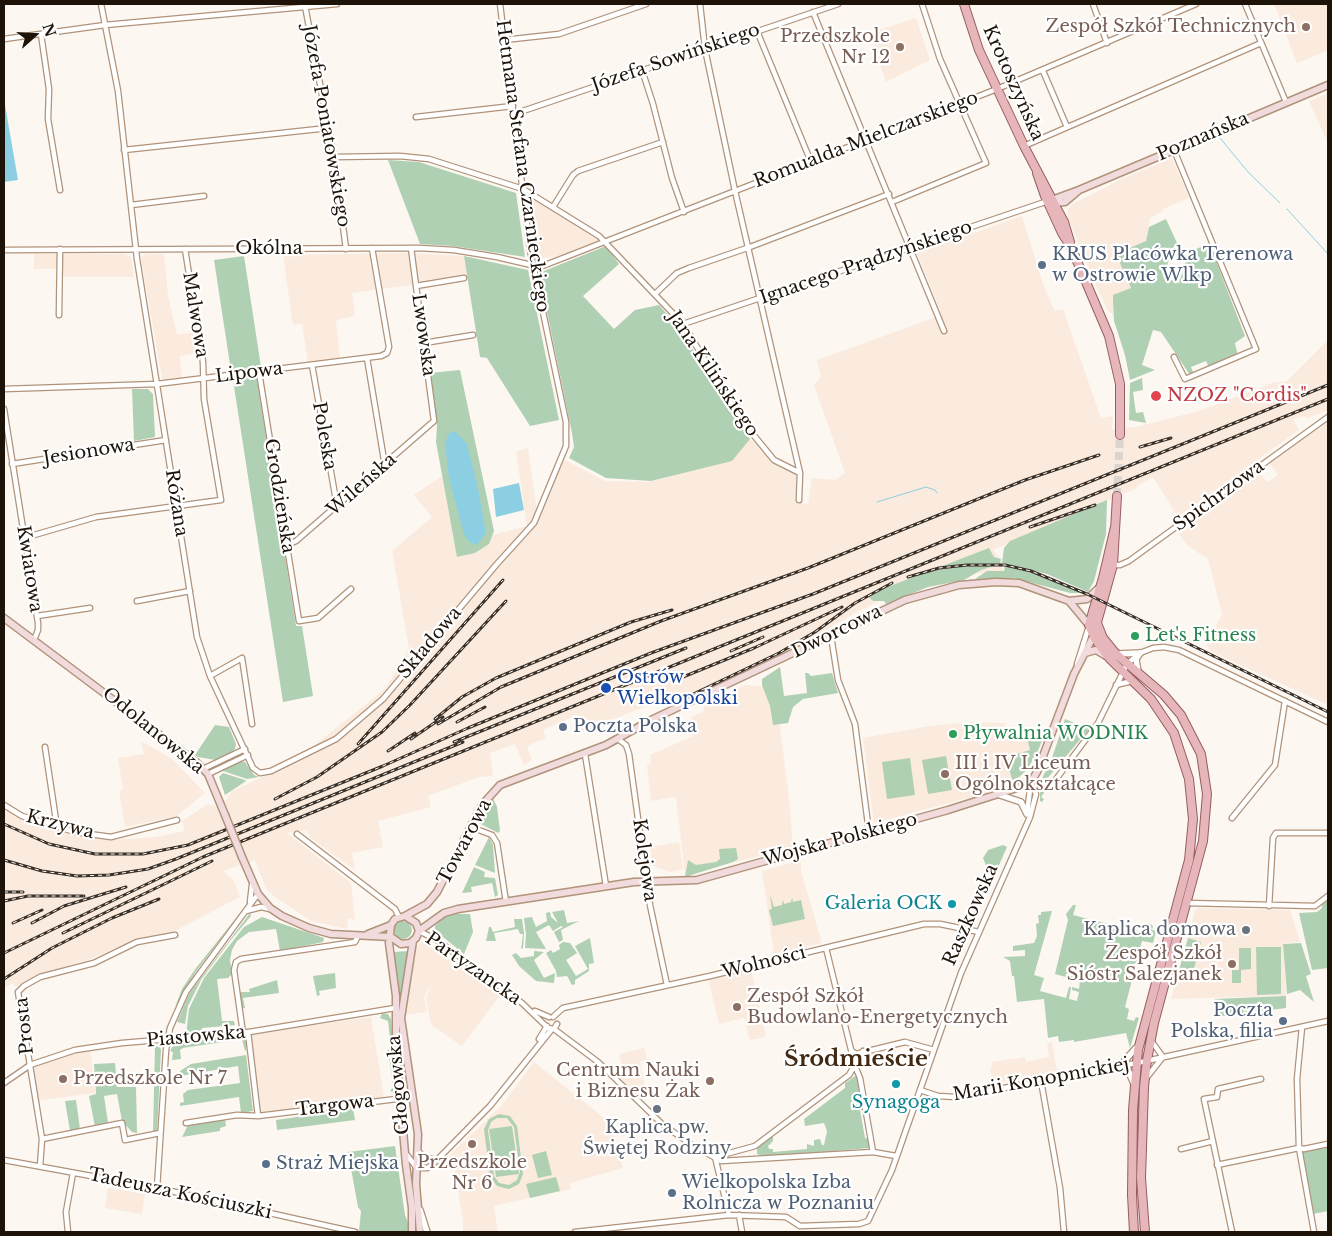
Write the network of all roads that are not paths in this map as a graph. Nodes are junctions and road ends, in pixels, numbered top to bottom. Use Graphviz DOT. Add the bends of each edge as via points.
graph roads {
  1 [pos="101,4"];
  2 [pos="338,4"];
  3 [pos="500,4"];
  4 [pos="646,4"];
  5 [pos="700,4"];
  6 [pos="838,4"];
  7 [pos="922,4"];
  8 [pos="964,4"];
  9 [pos="1093,4"];
  10 [pos="1196,4"];
  11 [pos="1244,4"];
  12 [pos="305,5"];
  13 [pos="813,12"];
  14 [pos="105,25"];
  15 [pos="756,30"];
  16 [pos="41,34"];
  17 [pos="4,39"];
  18 [pos="504,40"];
  19 [pos="1107,42"];
  20 [pos="1261,43"];
  21 [pos="705,49"];
  22 [pos="642,70"];
  23 [pos="1043,71"];
  24 [pos="1328,85"];
  25 [pos="998,89"];
  26 [pos="1286,102"];
  27 [pos="960,103"];
  28 [pos="513,106"];
  29 [pos="514,114"];
  30 [pos="416,118"];
  31 [pos="1067,127"];
  32 [pos="328,128"];
  33 [pos="866,140"];
  34 [pos="663,142"];
  35 [pos="1024,146"];
  36 [pos="124,150"];
  37 [pos="1174,150"];
  38 [pos="334,157"];
  39 [pos="811,162"];
  40 [pos="523,189"];
  41 [pos="60,190"];
  42 [pos="735,191"];
  43 [pos="888,194"];
  44 [pos="204,196"];
  45 [pos="1052,201"];
  46 [pos="892,202"];
  47 [pos="131,205"];
  48 [pos="552,207"];
  49 [pos="684,212"];
  50 [pos="607,242"];
  51 [pos="750,247"];
  52 [pos="372,248"];
  53 [pos="411,248"];
  54 [pos="911,248"];
  55 [pos="60,249"];
  56 [pos="136,249"];
  57 [pos="185,249"];
  58 [pos="346,249"];
  59 [pos="4,250"];
  60 [pos="532,265"];
  61 [pos="464,278"];
  62 [pos="416,286"];
  63 [pos="655,294"];
  64 [pos="761,298"];
  65 [pos="58,315"];
  66 [pos="684,324"];
  67 [pos="944,331"];
  68 [pos="473,335"];
  69 [pos="424,343"];
  70 [pos="1174,357"];
  71 [pos="367,358"];
  72 [pos="312,365"];
  73 [pos="259,372"];
  74 [pos="204,379"];
  75 [pos="157,384"];
  76 [pos="4,389"];
  77 [pos="4,408"];
  78 [pos="1328,417"];
  79 [pos="434,421"];
  80 [pos="1120,435"];
  81 [pos="166,440"];
  82 [pos="566,446"];
  83 [pos="12,464"];
  84 [pos="385,466"];
  85 [pos="800,473"];
  86 [pos="1117,496"];
  87 [pos="799,500"];
  88 [pos="176,506"];
  89 [pos="336,506"];
  90 [pos="24,538"];
  91 [pos="287,545"];
  92 [pos="1110,564"];
  93 [pos="1102,584"];
  94 [pos="352,588"];
  95 [pos="190,591"];
  96 [pos="137,601"];
  97 [pos="1069,601"];
  98 [pos="90,608"];
  99 [pos="36,616"];
  100 [pos="4,618"];
  101 [pos="1093,624"];
  102 [pos="1094,633"];
  103 [pos="830,636"];
  104 [pos="1103,638"];
  105 [pos="34,640"];
  106 [pos="1085,653"];
  107 [pos="1140,653"];
  108 [pos="1113,656"];
  109 [pos="1125,667"];
  110 [pos="1074,674"];
  111 [pos="210,676"];
  112 [pos="1136,677"];
  113 [pos="1116,685"];
  114 [pos="1284,701"];
  115 [pos="1328,722"];
  116 [pos="252,724"];
  117 [pos="618,739"];
  118 [pos="45,747"];
  119 [pos="245,749"];
  120 [pos="585,754"];
  121 [pos="248,755"];
  122 [pos="205,771"];
  123 [pos="1031,782"];
  124 [pos="1051,786"];
  125 [pos="1000,795"];
  126 [pos="4,805"];
  127 [pos="1027,814"];
  128 [pos="1232,818"];
  129 [pos="177,820"];
  130 [pos="1027,824"];
  131 [pos="57,827"];
  132 [pos="471,827"];
  133 [pos="869,832"];
  134 [pos="1328,833"];
  135 [pos="297,834"];
  136 [pos="646,880"];
  137 [pos="252,882"];
  138 [pos="606,886"];
  139 [pos="258,894"];
  140 [pos="1328,896"];
  141 [pos="506,902"];
  142 [pos="1187,903"];
  143 [pos="249,906"];
  144 [pos="1269,906"];
  145 [pos="271,909"];
  146 [pos="245,912"];
  147 [pos="402,917"];
  148 [pos="391,925"];
  149 [pos="419,931"];
  150 [pos="979,932"];
  151 [pos="176,935"];
  152 [pos="356,936"];
  153 [pos="390,937"];
  154 [pos="413,941"];
  155 [pos="826,948"];
  156 [pos="667,985"];
  157 [pos="527,1007"];
  158 [pos="395,1008"];
  159 [pos="551,1017"];
  160 [pos="1328,1021"];
  161 [pos="557,1024"];
  162 [pos="1302,1026"];
  163 [pos="549,1027"];
  164 [pos="246,1033"];
  165 [pos="1141,1038"];
  166 [pos="569,1039"];
  167 [pos="167,1040"];
  168 [pos="1150,1040"];
  169 [pos="851,1050"];
  170 [pos="934,1050"];
  171 [pos="863,1052"];
  172 [pos="1162,1057"];
  173 [pos="1147,1060"];
  174 [pos="1137,1063"];
  175 [pos="30,1065"];
  176 [pos="855,1066"];
  177 [pos="1120,1066"];
  178 [pos="1261,1079"];
  179 [pos="1041,1081"];
  180 [pos="4,1083"];
  181 [pos="1134,1086"];
  182 [pos="1144,1087"];
  183 [pos="920,1090"];
  184 [pos="412,1097"];
  185 [pos="400,1098"];
  186 [pos="258,1116"];
  187 [pos="186,1123"];
  188 [pos="160,1133"];
  189 [pos="42,1139"];
  190 [pos="1212,1141"];
  191 [pos="1328,1144"];
  192 [pos="755,1146"];
  193 [pos="1299,1148"];
  194 [pos="1181,1149"];
  195 [pos="418,1151"];
  196 [pos="873,1152"];
  197 [pos="405,1153"];
  198 [pos="896,1156"];
  199 [pos="715,1158"];
  200 [pos="758,1158"];
  201 [pos="4,1160"];
  202 [pos="437,1160"];
  203 [pos="1217,1165"];
  204 [pos="40,1166"];
  205 [pos="417,1168"];
  206 [pos="74,1173"];
  207 [pos="157,1188"];
  208 [pos="420,1210"];
  209 [pos="729,1215"];
  210 [pos="739,1215"];
  211 [pos="638,1224"];
  212 [pos="68,1232"];
  213 [pos="355,1232"];
  214 [pos="412,1232"];
  215 [pos="420,1232"];
  216 [pos="428,1232"];
  217 [pos="576,1232"];
  218 [pos="639,1232"];
  219 [pos="742,1232"];
  220 [pos="1064,1232"];
  221 [pos="1134,1232"];
  222 [pos="1145,1232"];
  223 [pos="1232,1232"];
  224 [pos="1314,1232"];
  1 -- 14 [label="street, Różana"];
  2 -- 12 [label="street"];
  3 -- 18 [label="street, Hetmana Stefana Czarnieckiego"];
  4 -- 18 [label="street" via="559,34"];
  5 -- 21 [label="street"];
  6 -- 13 [label="street, Józefa Sowińskiego"];
  7 -- 27 [label="street" via="936,50"];
  8 -- 25 [label="main road, Krotoszyńska" via="979,50"];
  9 -- 19 [label="street"];
  10 -- 19 [label="street, Romualda Mielczarskiego"];
  11 -- 20 [label="street"];
  12 -- 14 [label="street"];
  12 -- 32 [label="street, Józefa Poniatowskiego"];
  13 -- 15 [label="street, Józefa Sowińskiego"];
  13 -- 33 [label="street"];
  14 -- 16 [label="street"];
  14 -- 36 [label="street, Różana"];
  15 -- 21 [label="street, Józefa Sowińskiego"];
  15 -- 39 [label="street"];
  16 -- 17 [label="street"];
  16 -- 41 [label="street" via="49,89 48,119"];
  18 -- 28 [label="street, Hetmana Stefana Czarnieckiego"];
  19 -- 23 [label="street, Romualda Mielczarskiego"];
  20 -- 26 [label="street"];
  20 -- 31 [label="street"];
  21 -- 22 [label="street, Józefa Sowińskiego"];
  21 -- 42 [label="street"];
  22 -- 29 [label="street, Józefa Sowińskiego"];
  22 -- 34 [label="street"];
  23 -- 25 [label="street, Romualda Mielczarskiego"];
  23 -- 31 [label="street"];
  24 -- 26 [label="main road, Poznańska"];
  25 -- 27 [label="street, Romualda Mielczarskiego"];
  25 -- 35 [label="main road, Krotoszyńska"];
  26 -- 37 [label="main road, Poznańska"];
  27 -- 33 [label="street, Romualda Mielczarskiego"];
  27 -- 46 [label="street" via="986,163"];
  28 -- 29 [label="street, Hetmana Stefana Czarnieckiego"];
  28 -- 30 [label="street"];
  29 -- 40 [label="street, Hetmana Stefana Czarnieckiego"];
  31 -- 35 [label="street"];
  32 -- 36 [label="street"];
  32 -- 38 [label="street, Józefa Poniatowskiego"];
  33 -- 39 [label="street, Romualda Mielczarskiego"];
  33 -- 43 [label="street"];
  34 -- 48 [label="street" via="578,172"];
  34 -- 49 [label="street"];
  35 -- 45 [label="main road, Krotoszyńska"];
  36 -- 47 [label="street, Różana"];
  37 -- 45 [label="main road, Poznańska" via="1079,190 1065,202"];
  37 -- 70 [label="street" via="1256,349 1185,379"];
  38 -- 40 [label="street, Jana Kilińskiego" via="416,156"];
  38 -- 58 [label="street, Józefa Poniatowskiego"];
  39 -- 42 [label="street, Romualda Mielczarskiego"];
  40 -- 48 [label="street, Jana Kilińskiego"];
  40 -- 60 [label="street, Hetmana Stefana Czarnieckiego"];
  42 -- 49 [label="street, Romualda Mielczarskiego"];
  42 -- 51 [label="street"];
  43 -- 46 [label="street"];
  43 -- 51 [label="street"];
  44 -- 47 [label="street"];
  45 -- 54 [label="street, Ignacego Prądzyńskiego"];
  45 -- 80 [label="main road, Krotoszyńska" via="1062,233 1100,310 1112,347 1120,384"];
  46 -- 54 [label="street"];
  47 -- 56 [label="street, Różana"];
  48 -- 50 [label="street, Jana Kilińskiego"];
  49 -- 50 [label="street, Romualda Mielczarskiego"];
  50 -- 60 [label="street, Romualda Mielczarskiego" via="546,266"];
  50 -- 63 [label="street, Jana Kilińskiego"];
  51 -- 63 [label="street" via="689,268 677,274"];
  51 -- 64 [label="street"];
  52 -- 53 [label="street, Okólna"];
  52 -- 58 [label="street, Okólna"];
  52 -- 71 [label="street, Lipowa" via="388,347 387,353"];
  53 -- 60 [label="street, Okólna" via="454,250"];
  53 -- 62 [label="street, Lwowska"];
  54 -- 64 [label="street, Ignacego Prądzyńskiego"];
  54 -- 67 [label="street"];
  55 -- 56 [label="street, Okólna"];
  55 -- 59 [label="street, Okólna"];
  55 -- 65 [label="street"];
  56 -- 57 [label="street, Okólna"];
  56 -- 75 [label="street, Różana"];
  57 -- 58 [label="street, Okólna"];
  57 -- 74 [label="street, Malwowa"];
  60 -- 82 [label="street, Hetmana Stefana Czarnieckiego" via="566,422"];
  61 -- 62 [label="street"];
  62 -- 69 [label="street, Lwowska"];
  63 -- 66 [label="street, Jana Kilińskiego"];
  64 -- 66 [label="street, Ignacego Prądzyńskiego"];
  64 -- 85 [label="street"];
  66 -- 85 [label="street, Jana Kilińskiego" via="742,421 774,460"];
  68 -- 69 [label="street"];
  69 -- 79 [label="street, Lwowska"];
  71 -- 72 [label="street, Lipowa"];
  71 -- 84 [label="street"];
  72 -- 73 [label="street, Lipowa"];
  72 -- 89 [label="street, Poleska"];
  73 -- 74 [label="street, Lipowa"];
  73 -- 91 [label="street, Grodzieńska"];
  74 -- 75 [label="street, Lipowa"];
  74 -- 88 [label="street, Malwowa" via="204,398 221,500"];
  75 -- 76 [label="street, Lipowa"];
  75 -- 81 [label="street, Różana"];
  77 -- 83 [label="street, Kwiatowa"];
  78 -- 92 [label="street, Spichrzowa" via="1129,561"];
  79 -- 84 [label="street, Wileńska"];
  81 -- 83 [label="street, Jesionowa"];
  81 -- 88 [label="street, Różana"];
  82 -- 121 [label="street, Składowa" via="534,524 383,699 336,739 271,771 255,771"];
  83 -- 90 [label="street, Kwiatowa"];
  84 -- 89 [label="street, Wileńska"];
  85 -- 87 [label="street"];
  86 -- 92 [label="main road, Raszkowska"];
  88 -- 90 [label="street" via="96,517"];
  88 -- 95 [label="street, Różana"];
  89 -- 91 [label="street, Wileńska"];
  90 -- 99 [label="street, Kwiatowa"];
  91 -- 94 [label="street, Grodzieńska" via="299,621 318,618"];
  92 -- 93 [label="main road, Raszkowska"];
  92 -- 101 [label="main road, Raszkowska"];
  93 -- 97 [label="main road" via="1088,599"];
  93 -- 101 [label="main road, Raszkowska"];
  95 -- 96 [label="street"];
  95 -- 111 [label="street, Różana" via="197,637"];
  97 -- 101 [label="main road, Dworcowa"];
  97 -- 103 [label="main road, Dworcowa" via="1018,583 958,585 905,600"];
  98 -- 99 [label="street"];
  99 -- 105 [label="street, Kwiatowa" via="38,630"];
  100 -- 105 [label="main road, Odolanowska"];
  101 -- 102 [label="main road"];
  101 -- 104 [label="main road"];
  101 -- 110 [label="street, Raszkowska" via="1081,645"];
  102 -- 104 [label="main road"];
  102 -- 106 [label="main road, Raszkowska"];
  102 -- 108 [label="main road"];
  103 -- 117 [label="main road, Dworcowa" via="662,714"];
  103 -- 133 [label="street" via="838,680 854,724"];
  104 -- 108 [label="main road"];
  105 -- 122 [label="main road, Odolanowska"];
  106 -- 108 [label="main road" via="1097,650"];
  106 -- 110 [label="main road, Raszkowska"];
  107 -- 108 [label="street"];
  107 -- 109 [label="street"];
  107 -- 112 [label="street" via="1136,659"];
  107 -- 114 [label="street" via="1158,647 1180,650"];
  108 -- 109 [label="main road"];
  109 -- 112 [label="main road"];
  109 -- 113 [label="street"];
  110 -- 123 [label="main road, Raszkowska"];
  111 -- 116 [label="street" via="242,658"];
  111 -- 119 [label="street, Różana"];
  112 -- 113 [label="street"];
  112 -- 142 [label="main road" via="1164,695 1181,715 1195,739 1203,763 1207,794 1204,841"];
  112 -- 165 [label="main road" via="1158,707 1180,748 1192,792 1194,819 1189,860"];
  113 -- 124 [label="street" via="1098,723"];
  114 -- 115 [label="street"];
  114 -- 128 [label="street" via="1275,765"];
  117 -- 120 [label="main road, Towarowa"];
  117 -- 136 [label="street, Kolejowa" via="626,745 629,754"];
  118 -- 131 [label="street"];
  119 -- 121 [label="street, Różana"];
  119 -- 122 [label="street"];
  120 -- 132 [label="main road, Towarowa" via="500,785 488,796"];
  120 -- 138 [label="street"];
  121 -- 122 [label="street"];
  122 -- 137 [label="main road, Odolanowska, bridge"];
  123 -- 125 [label="main road, Wojska Polskiego"];
  123 -- 127 [label="street, Raszkowska"];
  123 -- 130 [label="street, Raszkowska" via="1035,798"];
  125 -- 127 [label="street" via="1020,802"];
  125 -- 133 [label="main road, Wojska Polskiego"];
  126 -- 131 [label="street, Krzywa" via="22,816"];
  127 -- 130 [label="street, Raszkowska"];
  129 -- 131 [label="street, Krzywa" via="111,836"];
  130 -- 150 [label="street, Raszkowska"];
  132 -- 141 [label="street" via="492,835 494,839"];
  132 -- 147 [label="main road, Towarowa" via="437,892 427,904"];
  133 -- 136 [label="main road, Wojska Polskiego" via="690,881"];
  134 -- 144 [label="street" via="1276,833 1273,838"];
  135 -- 147 [label="street"];
  136 -- 138 [label="main road, Wojska Polskiego"];
  136 -- 156 [label="street, Kolejowa"];
  137 -- 139 [label="main road, Odolanowska"];
  137 -- 143 [label="street"];
  138 -- 141 [label="main road, Wojska Polskiego"];
  139 -- 143 [label="street"];
  139 -- 145 [label="main road, Odolanowska"];
  140 -- 144 [label="street" via="1314,906"];
  141 -- 149 [label="main road, Wojska Polskiego" via="449,911"];
  142 -- 144 [label="street"];
  142 -- 168 [label="main road"];
  143 -- 146 [label="street"];
  145 -- 146 [label="street" via="261,907"];
  145 -- 152 [label="main road, Odolanowska" via="309,928"];
  146 -- 167 [label="street" via="186,992"];
  147 -- 148 [label="main road"];
  147 -- 149 [label="main road" via="413,919"];
  148 -- 152 [label="main road, Odolanowska"];
  148 -- 153 [label="main road"];
  149 -- 154 [label="main road"];
  149 -- 157 [label="street, Partyzancka" via="437,940"];
  150 -- 155 [label="street, Wolności" via="924,924"];
  150 -- 170 [label="street, Raszkowska" via="956,985"];
  151 -- 175 [label="street, Prosta" via="137,942 94,963 40,977 24,986 18,992"];
  152 -- 153 [label="main road, Odolanowska"];
  152 -- 164 [label="street" via="355,942 239,960 234,970"];
  153 -- 154 [label="main road" via="401,944"];
  153 -- 158 [label="main road, Głogowska"];
  154 -- 184 [label="main road, Głogowska" via="401,1018"];
  155 -- 156 [label="street, Wolności"];
  155 -- 169 [label="street"];
  156 -- 159 [label="street, Wolności" via="561,1009"];
  157 -- 159 [label="street, Partyzancka"];
  157 -- 163 [label="street, Partyzancka"];
  158 -- 164 [label="street, Piastowska"];
  158 -- 185 [label="main road, Głogowska"];
  159 -- 161 [label="street, Partyzancka"];
  159 -- 163 [label="street"];
  160 -- 162 [label="street, Marii Konopnickiej"];
  161 -- 163 [label="street"];
  161 -- 166 [label="street, Partyzancka"];
  162 -- 172 [label="street, Marii Konopnickiej"];
  162 -- 193 [label="street" via="1298,1079"];
  163 -- 166 [label="street, Partyzancka"];
  163 -- 202 [label="street" via="490,1106"];
  164 -- 167 [label="street, Piastowska"];
  164 -- 186 [label="street"];
  165 -- 174 [label="main road"];
  165 -- 177 [label="street" via="1135,1051"];
  166 -- 199 [label="street, Partyzancka" via="662,1124"];
  167 -- 175 [label="street, Piastowska" via="75,1050"];
  167 -- 188 [label="street"];
  168 -- 172 [label="street"];
  168 -- 173 [label="main road"];
  169 -- 171 [label="street" via="855,1054"];
  169 -- 176 [label="street"];
  170 -- 171 [label="street" via="901,1042"];
  170 -- 183 [label="street, Raszkowska"];
  171 -- 176 [label="street"];
  172 -- 173 [label="street, Marii Konopnickiej"];
  172 -- 182 [label="street, Marii Konopnickiej" via="1150,1070"];
  173 -- 174 [label="street, Marii Konopnickiej"];
  173 -- 182 [label="main road"];
  174 -- 177 [label="street, Marii Konopnickiej"];
  174 -- 181 [label="main road"];
  175 -- 180 [label="street, Piastowska"];
  175 -- 189 [label="street, Prosta"];
  176 -- 192 [label="street" via="849,1075"];
  176 -- 196 [label="street"];
  177 -- 179 [label="street, Marii Konopnickiej"];
  177 -- 181 [label="street" via="1131,1074"];
  178 -- 190 [label="street" via="1218,1089 1217,1097 1204,1099"];
  179 -- 183 [label="street, Marii Konopnickiej" via="956,1097"];
  179 -- 220 [label="street" via="1060,1183"];
  181 -- 221 [label="main road"];
  182 -- 222 [label="main road" via="1141,1178"];
  183 -- 198 [label="street, Raszkowska"];
  184 -- 185 [label="street, Targowa"];
  184 -- 195 [label="main road, Głogowska"];
  185 -- 186 [label="street, Targowa"];
  185 -- 197 [label="main road, Głogowska"];
  186 -- 187 [label="street, Targowa" via="237,1115"];
  188 -- 189 [label="street" via="125,1140 122,1123"];
  188 -- 207 [label="street"];
  189 -- 204 [label="street, Prosta"];
  190 -- 194 [label="street"];
  190 -- 203 [label="street"];
  191 -- 193 [label="street"];
  192 -- 199 [label="street"];
  192 -- 200 [label="street"];
  193 -- 203 [label="street"];
  193 -- 224 [label="street"];
  195 -- 202 [label="street" via="425,1158"];
  195 -- 205 [label="main road, Głogowska"];
  196 -- 198 [label="street"];
  196 -- 200 [label="street"];
  197 -- 205 [label="street"];
  197 -- 214 [label="main road, Głogowska"];
  198 -- 210 [label="street, Raszkowska" via="872,1215 864,1223 800,1226 788,1217"];
  199 -- 200 [label="street" via="721,1161"];
  199 -- 209 [label="street"];
  201 -- 204 [label="street, Tadeusza Kościuszki"];
  202 -- 205 [label="street" via="427,1168"];
  203 -- 223 [label="street"];
  204 -- 206 [label="street, Tadeusza Kościuszki"];
  205 -- 208 [label="main road, Głogowska"];
  206 -- 207 [label="street, Tadeusza Kościuszki"];
  206 -- 212 [label="street" via="66,1212"];
  207 -- 213 [label="street, Tadeusza Kościuszki"];
  208 -- 215 [label="main road, Głogowska"];
  208 -- 216 [label="street"];
  209 -- 210 [label="street"];
  209 -- 211 [label="street"];
  210 -- 219 [label="street"];
  211 -- 217 [label="street"];
  211 -- 218 [label="street"];
}
